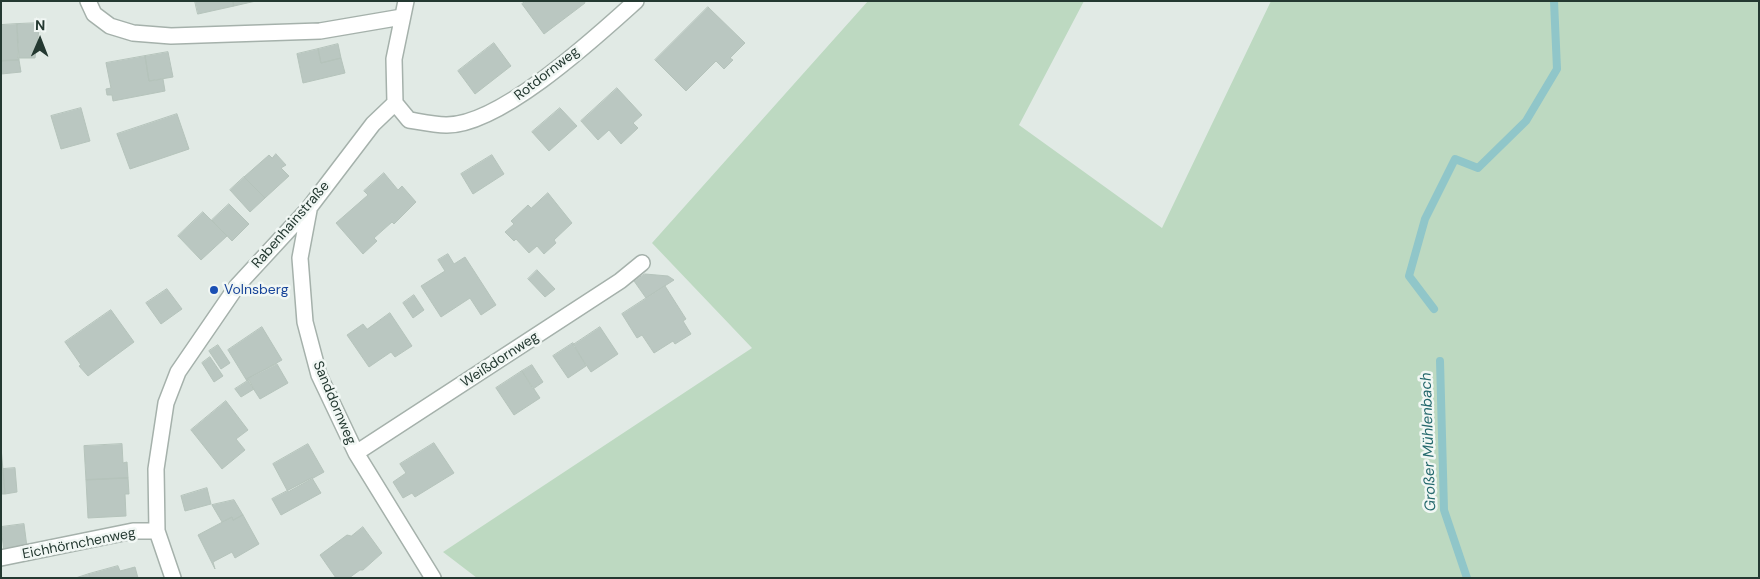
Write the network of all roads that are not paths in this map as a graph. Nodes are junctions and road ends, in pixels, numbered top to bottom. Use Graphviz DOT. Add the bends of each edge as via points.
graph roads {
  1 [pos="88,1"];
  2 [pos="406,1"];
  3 [pos="636,1"];
  4 [pos="402,17"];
  5 [pos="395,103"];
  6 [pos="309,208"];
  7 [pos="642,263"];
  8 [pos="356,454"];
  9 [pos="157,531"];
  10 [pos="1,558"];
  11 [pos="173,578"];
  12 [pos="433,578"];
  1 -- 4 [label="street" via="94,14 110,26 133,33 172,36 320,31"];
  2 -- 4 [label="street"];
  3 -- 5 [label="street, Rotdornweg" via="519,98 468,121 447,126 408,120"];
  4 -- 5 [label="street" via="394,59"];
  5 -- 6 [label="street, Rabenhainstraße" via="372,124"];
  6 -- 8 [label="street, Sanddornweg" via="300,258 305,322 319,375"];
  6 -- 9 [label="street, Rabenhainstraße" via="237,286 178,372 166,403 156,469"];
  7 -- 8 [label="street, Weißdornweg" via="620,281"];
  8 -- 12 [label="street, Sanddornweg"];
  9 -- 10 [label="street, Eichhörnchenweg" via="133,531"];
  9 -- 11 [label="street, Rabenhainstraße"];
}
